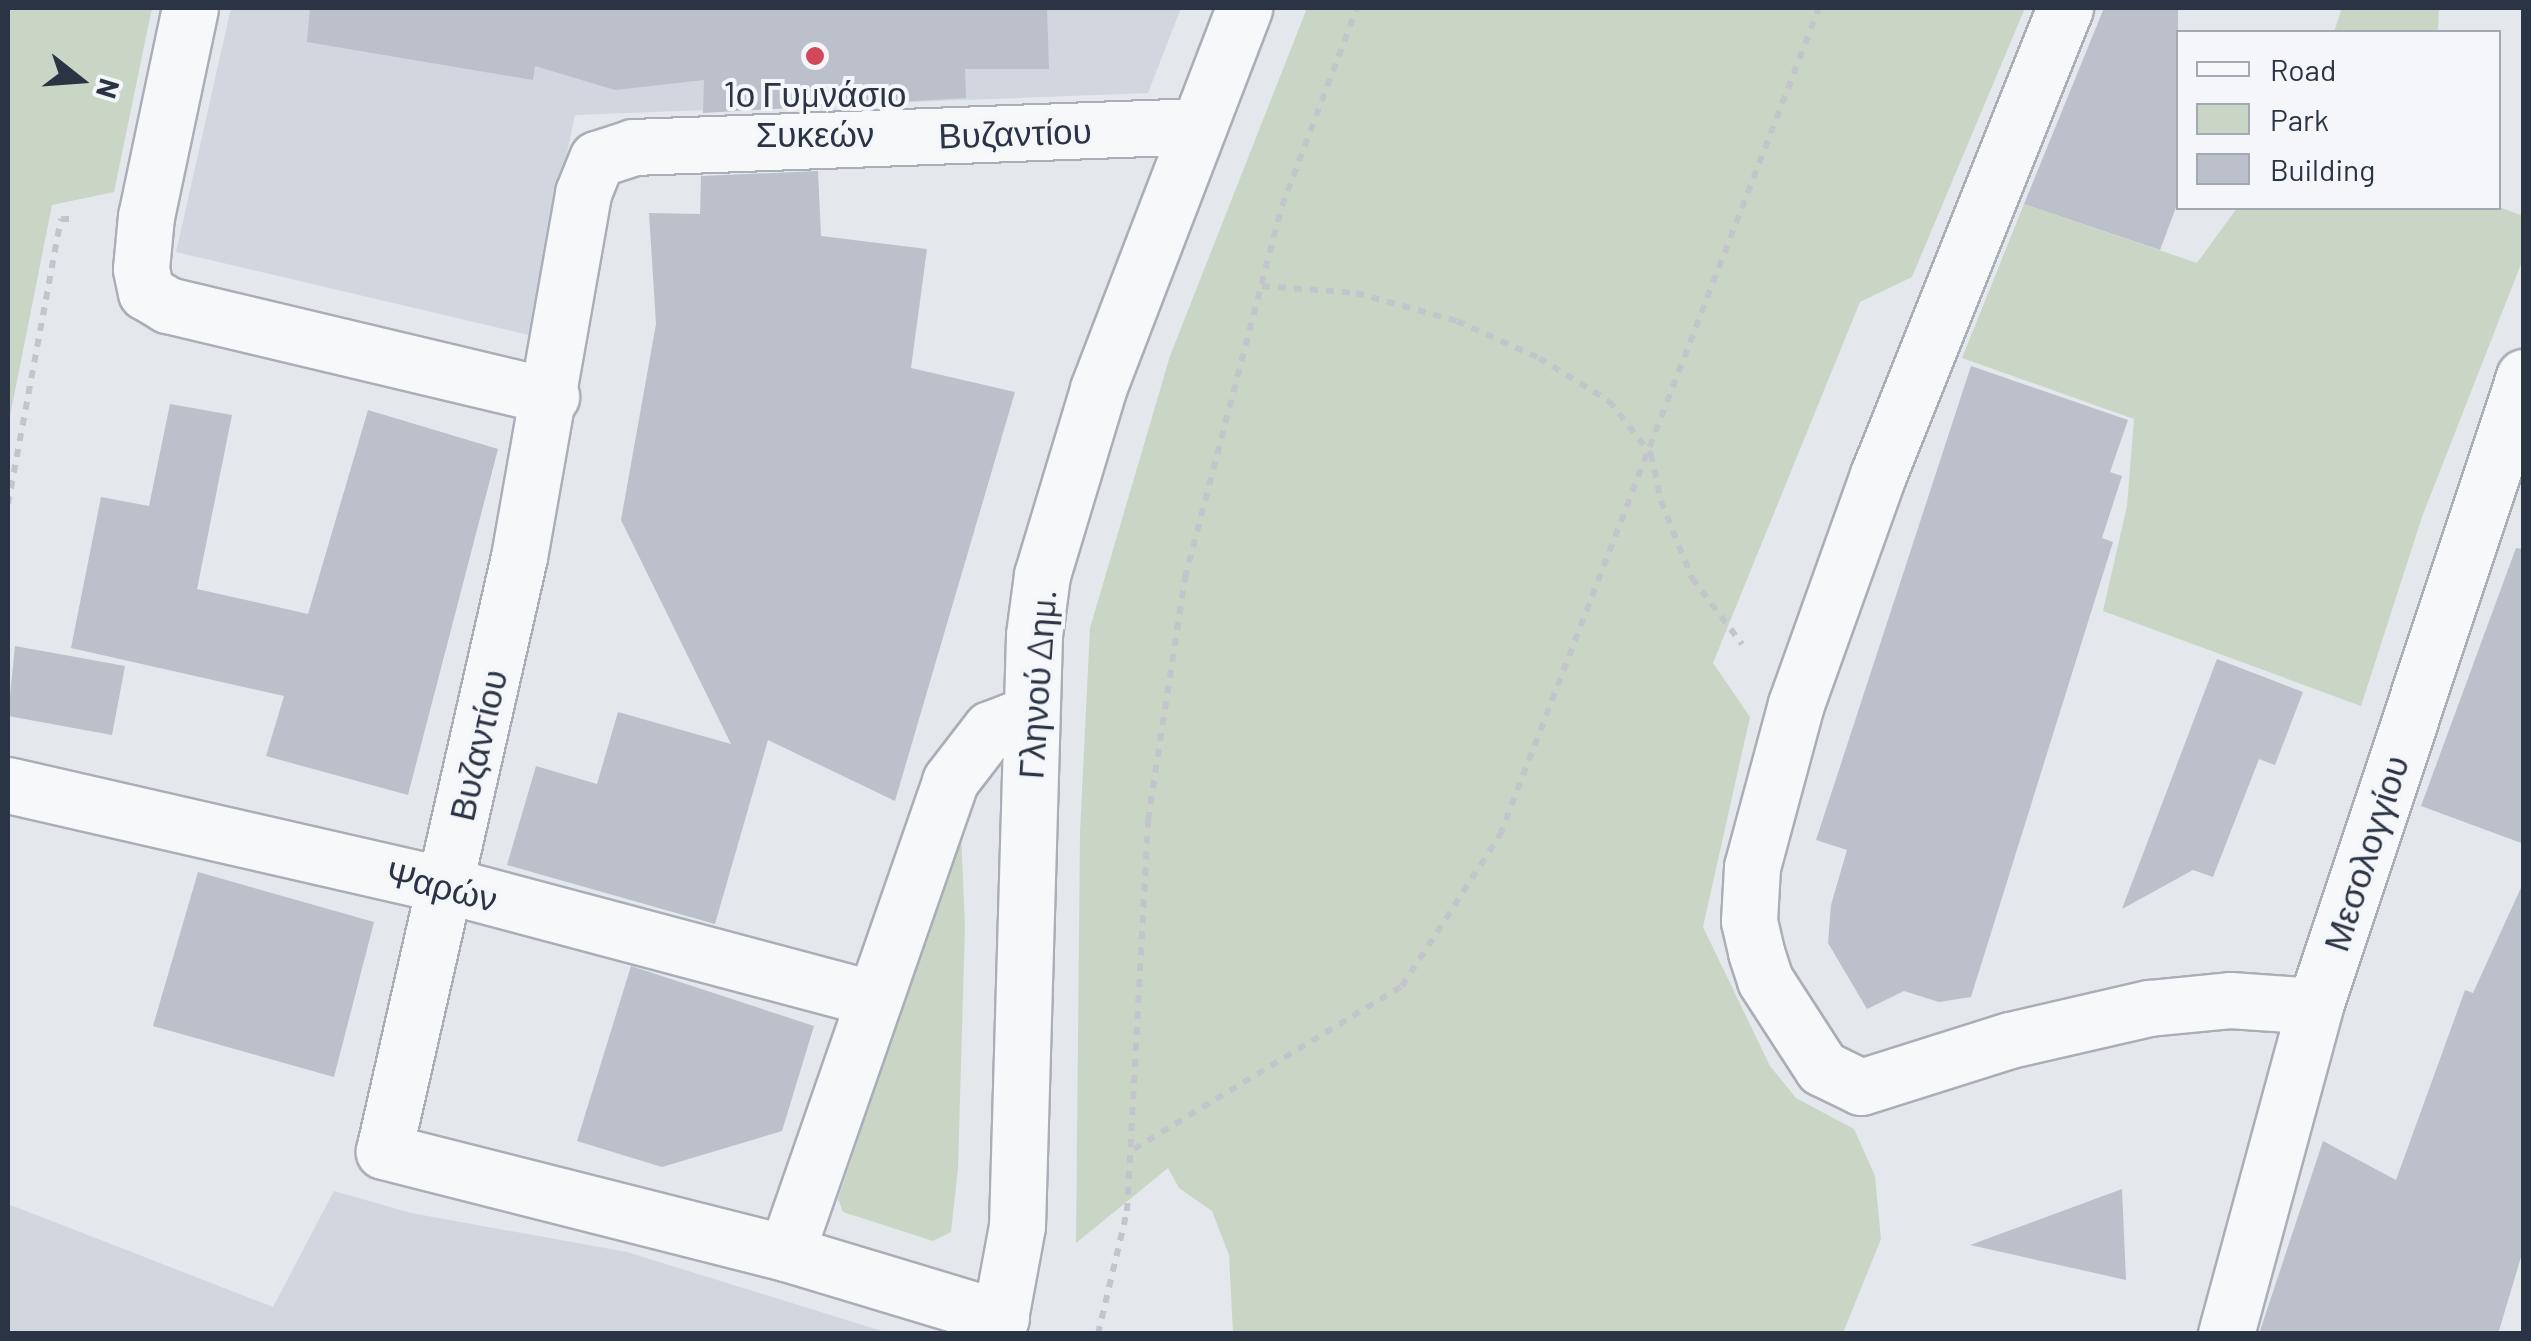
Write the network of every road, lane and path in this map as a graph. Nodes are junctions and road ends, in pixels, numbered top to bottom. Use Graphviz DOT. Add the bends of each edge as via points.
graph roads {
  1 [pos="190,8"];
  2 [pos="1244,8"];
  3 [pos="1357,8"];
  4 [pos="1819,8"];
  5 [pos="2065,8"];
  6 [pos="1199,126"];
  7 [pos="146,216"];
  8 [pos="1262,286"];
  9 [pos="2524,377"];
  10 [pos="552,396"];
  11 [pos="1651,454"];
  12 [pos="8,504"];
  13 [pos="1796,704"];
  14 [pos="1032,713"];
  15 [pos="8,784"];
  16 [pos="446,885"];
  17 [pos="874,999"];
  18 [pos="2315,1006"];
  19 [pos="1134,1150"];
  20 [pos="786,1253"];
  21 [pos="999,1326"];
  22 [pos="1098,1334"];
  23 [pos="2226,1334"];
  1 -- 7 [label="street"];
  2 -- 6 [label="street, Γληνού Δημ."];
  3 -- 8 [label="path" via="1282,206"];
  4 -- 11 [label="path"];
  5 -- 13 [label="street" via="1886,457"];
  6 -- 10 [label="street, Βυζαντίου" via="614,150 597,158 588,174"];
  6 -- 14 [label="street, Γληνού Δημ." via="1104,371 1052,534 1034,634"];
  7 -- 10 [label="street" via="142,284 168,305"];
  7 -- 12 [label="path" via="62,219"];
  8 -- 11 [label="path" via="1356,292 1457,321 1539,358 1609,401"];
  8 -- 19 [label="path" via="1185,578 1164,698 1141,918"];
  9 -- 18 [label="street, Μεσολογγίου"];
  10 -- 16 [label="street, Βυζαντίου"];
  11 -- 13 [label="path" via="1677,546 1709,608"];
  11 -- 19 [label="path" via="1500,834 1402,986"];
  13 -- 18 [label="street" via="1752,867 1749,921 1765,980 1833,1077 1861,1087 2010,1040 2180,1003"];
  14 -- 17 [label="street" via="990,728 950,781"];
  14 -- 21 [label="street, Γληνού Δημ." via="1017,1226"];
  15 -- 16 [label="street, Ψαρών"];
  16 -- 17 [label="street, Ψαρών"];
  16 -- 20 [label="street, Βυζαντίου" via="384,1151"];
  17 -- 20 [label="street"];
  18 -- 23 [label="street, Μεσολογγίου"];
  19 -- 22 [label="path" via="1120,1253"];
  20 -- 21 [label="street"];
}
